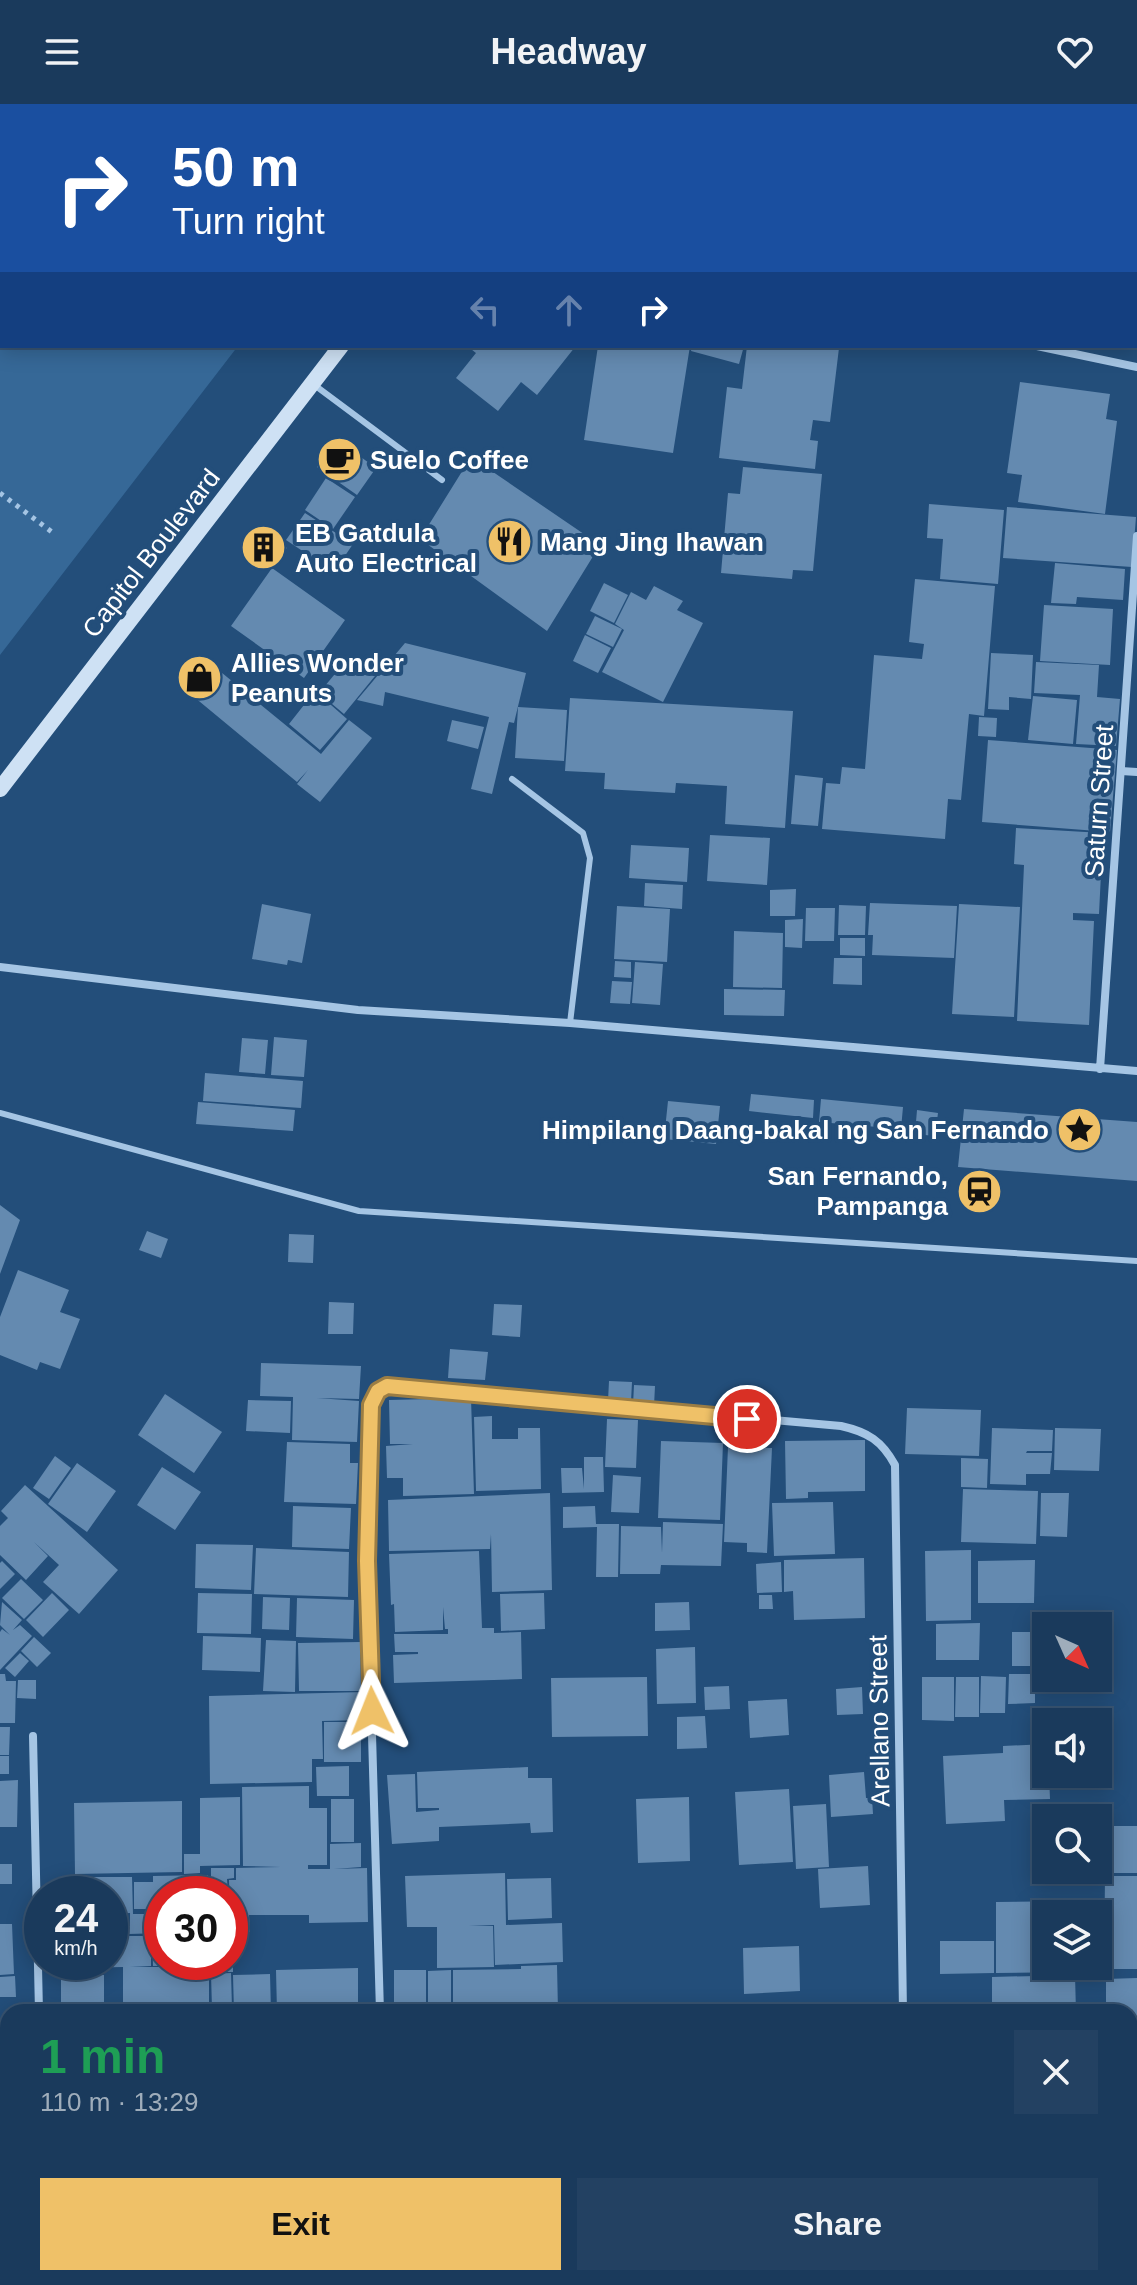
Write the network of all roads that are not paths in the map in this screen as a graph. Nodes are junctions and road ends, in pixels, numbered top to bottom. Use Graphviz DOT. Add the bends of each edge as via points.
graph roads {
  1 [pos="339,348"];
  2 [pos="1047,348"];
  3 [pos="1137,367"];
  4 [pos="312,383"];
  5 [pos="442,480"];
  6 [pos="1137,536"];
  7 [pos="1121,771"];
  8 [pos="1137,772"];
  9 [pos="512,779"];
  10 [pos="0,789"];
  11 [pos="0,967"];
  12 [pos="570,1023"];
  13 [pos="1100,1069"];
  14 [pos="1137,1071"];
  15 [pos="0,1113"];
  16 [pos="1137,1261"];
  17 [pos="33,1736"];
  18 [pos="39,2004"];
  19 [pos="380,2004"];
  20 [pos="903,2004"];
  1 -- 4 [label="main road, Capitol Boulevard"];
  2 -- 3 [label="street"];
  4 -- 5 [label="lane"];
  4 -- 10 [label="main road, Capitol Boulevard"];
  6 -- 7 [label="street, Saturn Street"];
  7 -- 8 [label="street"];
  7 -- 13 [label="street, Saturn Street"];
  9 -- 12 [label="lane" via="583,833 590,858"];
  11 -- 12 [label="street" via="358,1010"];
  12 -- 13 [label="street"];
  13 -- 14 [label="street"];
  15 -- 16 [label="lane" via="359,1211"];
  17 -- 18 [label="street"];
  19 -- 20 [label="street, Arellano Street" via="367,1561 371,1405 387,1386 841,1426 874,1437 887,1450 895,1465"];
}
